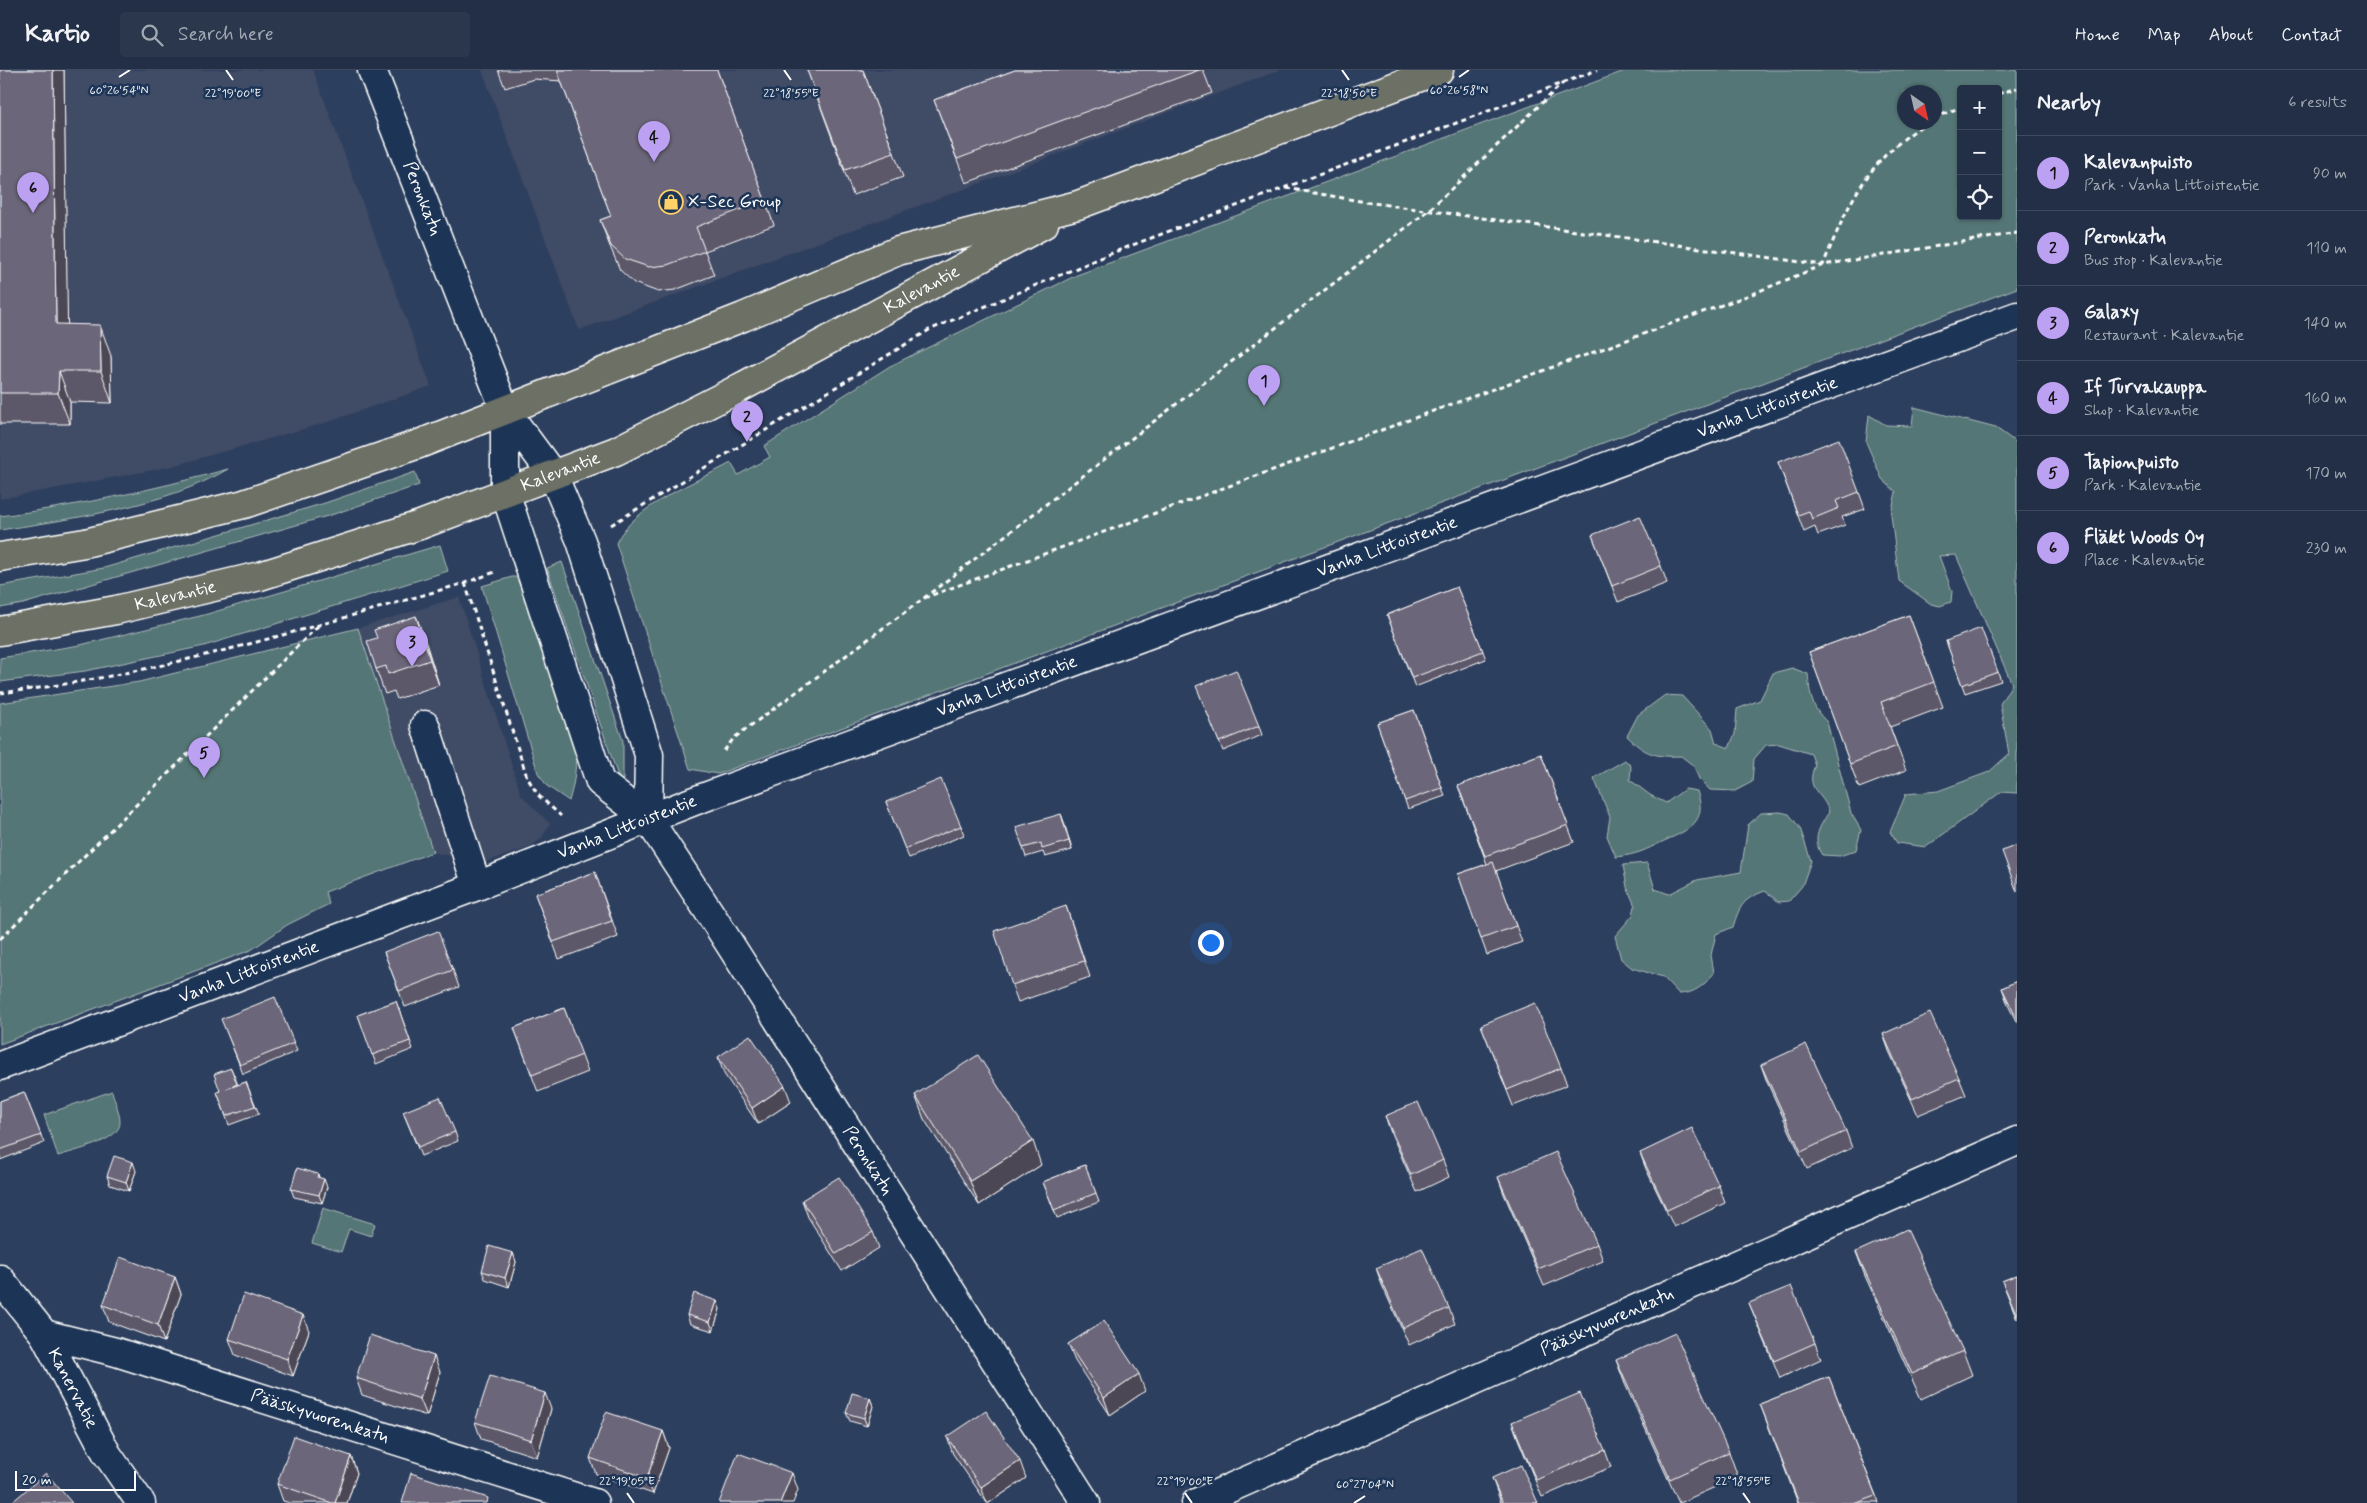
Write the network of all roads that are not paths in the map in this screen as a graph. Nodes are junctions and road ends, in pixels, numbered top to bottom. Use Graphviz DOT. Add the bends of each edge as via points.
graph roads {
  1 [pos="372,70"];
  2 [pos="1439,70"];
  3 [pos="1078,205"];
  4 [pos="2017,316"];
  5 [pos="505,410"];
  6 [pos="553,475"];
  7 [pos="505,492"];
  8 [pos="0,557"];
  9 [pos="0,631"];
  10 [pos="425,725"];
  11 [pos="648,819"];
  12 [pos="477,886"];
  13 [pos="0,1066"];
  14 [pos="2017,1141"];
  15 [pos="0,1279"];
  16 [pos="44,1334"];
  17 [pos="141,1503"];
  18 [pos="594,1503"];
  19 [pos="1086,1503"];
  20 [pos="1196,1503"];
  1 -- 5 [label="street, Peronkatu"];
  2 -- 3 [label="main road, Kalevantie"];
  3 -- 5 [label="main road, Kalevantie" via="898,251 743,317"];
  3 -- 6 [label="main road, Kalevantie" via="673,424 616,451"];
  4 -- 11 [label="street, Vanha Littoistentie"];
  5 -- 6 [label="street, Peronkatu"];
  5 -- 7 [label="street, Peronkatu"];
  5 -- 8 [label="main road, Kalevantie" via="418,444 244,504 84,543"];
  6 -- 7 [label="main road, Kalevantie"];
  6 -- 11 [label="street, Peronkatu" via="581,541 649,755"];
  7 -- 9 [label="main road, Kalevantie" via="420,525 260,576 116,610"];
  7 -- 11 [label="street, Peronkatu" via="600,782"];
  10 -- 12 [label="street"];
  11 -- 12 [label="street, Vanha Littoistentie"];
  11 -- 19 [label="street, Peronkatu"];
  12 -- 13 [label="street, Vanha Littoistentie"];
  14 -- 20 [label="street, Pääskyvuorenkatu"];
  15 -- 16 [label="street, Kanervatie"];
  16 -- 17 [label="street, Kanervatie" via="107,1454"];
  16 -- 18 [label="street, Pääskyvuorenkatu" via="116,1352"];
}
